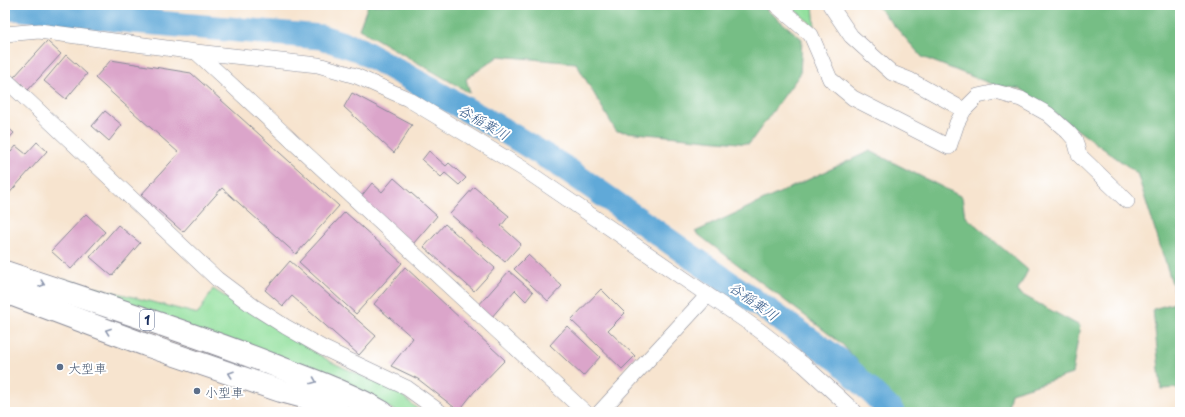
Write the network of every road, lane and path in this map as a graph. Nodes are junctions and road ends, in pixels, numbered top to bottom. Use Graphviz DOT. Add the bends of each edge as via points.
graph roads {
  1 [pos="776,5"];
  2 [pos="830,5"];
  3 [pos="5,34"];
  4 [pos="196,52"];
  5 [pos="5,79"];
  6 [pos="964,110"];
  7 [pos="1127,201"];
  8 [pos="5,272"];
  9 [pos="5,292"];
  10 [pos="707,296"];
  11 [pos="146,345"];
  12 [pos="288,371"];
  13 [pos="281,391"];
  14 [pos="339,402"];
  15 [pos="314,412"];
  16 [pos="367,412"];
  17 [pos="382,412"];
  18 [pos="440,412"];
  19 [pos="585,412"];
  20 [pos="600,412"];
  21 [pos="855,412"];
  1 -- 6 [label="street" via="811,35 830,79 854,98 949,147 956,123"];
  2 -- 6 [label="street" via="851,36 892,73 910,80"];
  3 -- 4 [label="street" via="39,31"];
  4 -- 10 [label="street" via="318,65 356,76 408,99 522,168"];
  4 -- 19 [label="street"];
  5 -- 18 [label="street" via="217,279 286,327 323,348 407,388"];
  6 -- 7 [label="street" via="978,96 996,92 1021,99 1048,114 1075,140 1079,155"];
  8 -- 12 [label="highway, 1, one-way" via="217,343"];
  11 -- 9 [label="highway, 1, one-way"];
  10 -- 20 [label="street"];
  10 -- 21 [label="street" via="759,330 804,365"];
  11 -- 12 [label="highway" via="162,338 186,339 272,370"];
  13 -- 11 [label="highway, 1, one-way"];
  12 -- 14 [label="highway, 1, one-way"];
  13 -- 14 [label="highway, 1" via="318,401"];
  13 -- 15 [label="highway, 1"];
  14 -- 16 [label="highway, 1"];
  14 -- 17 [label="highway, 1" via="368,404"];
}
